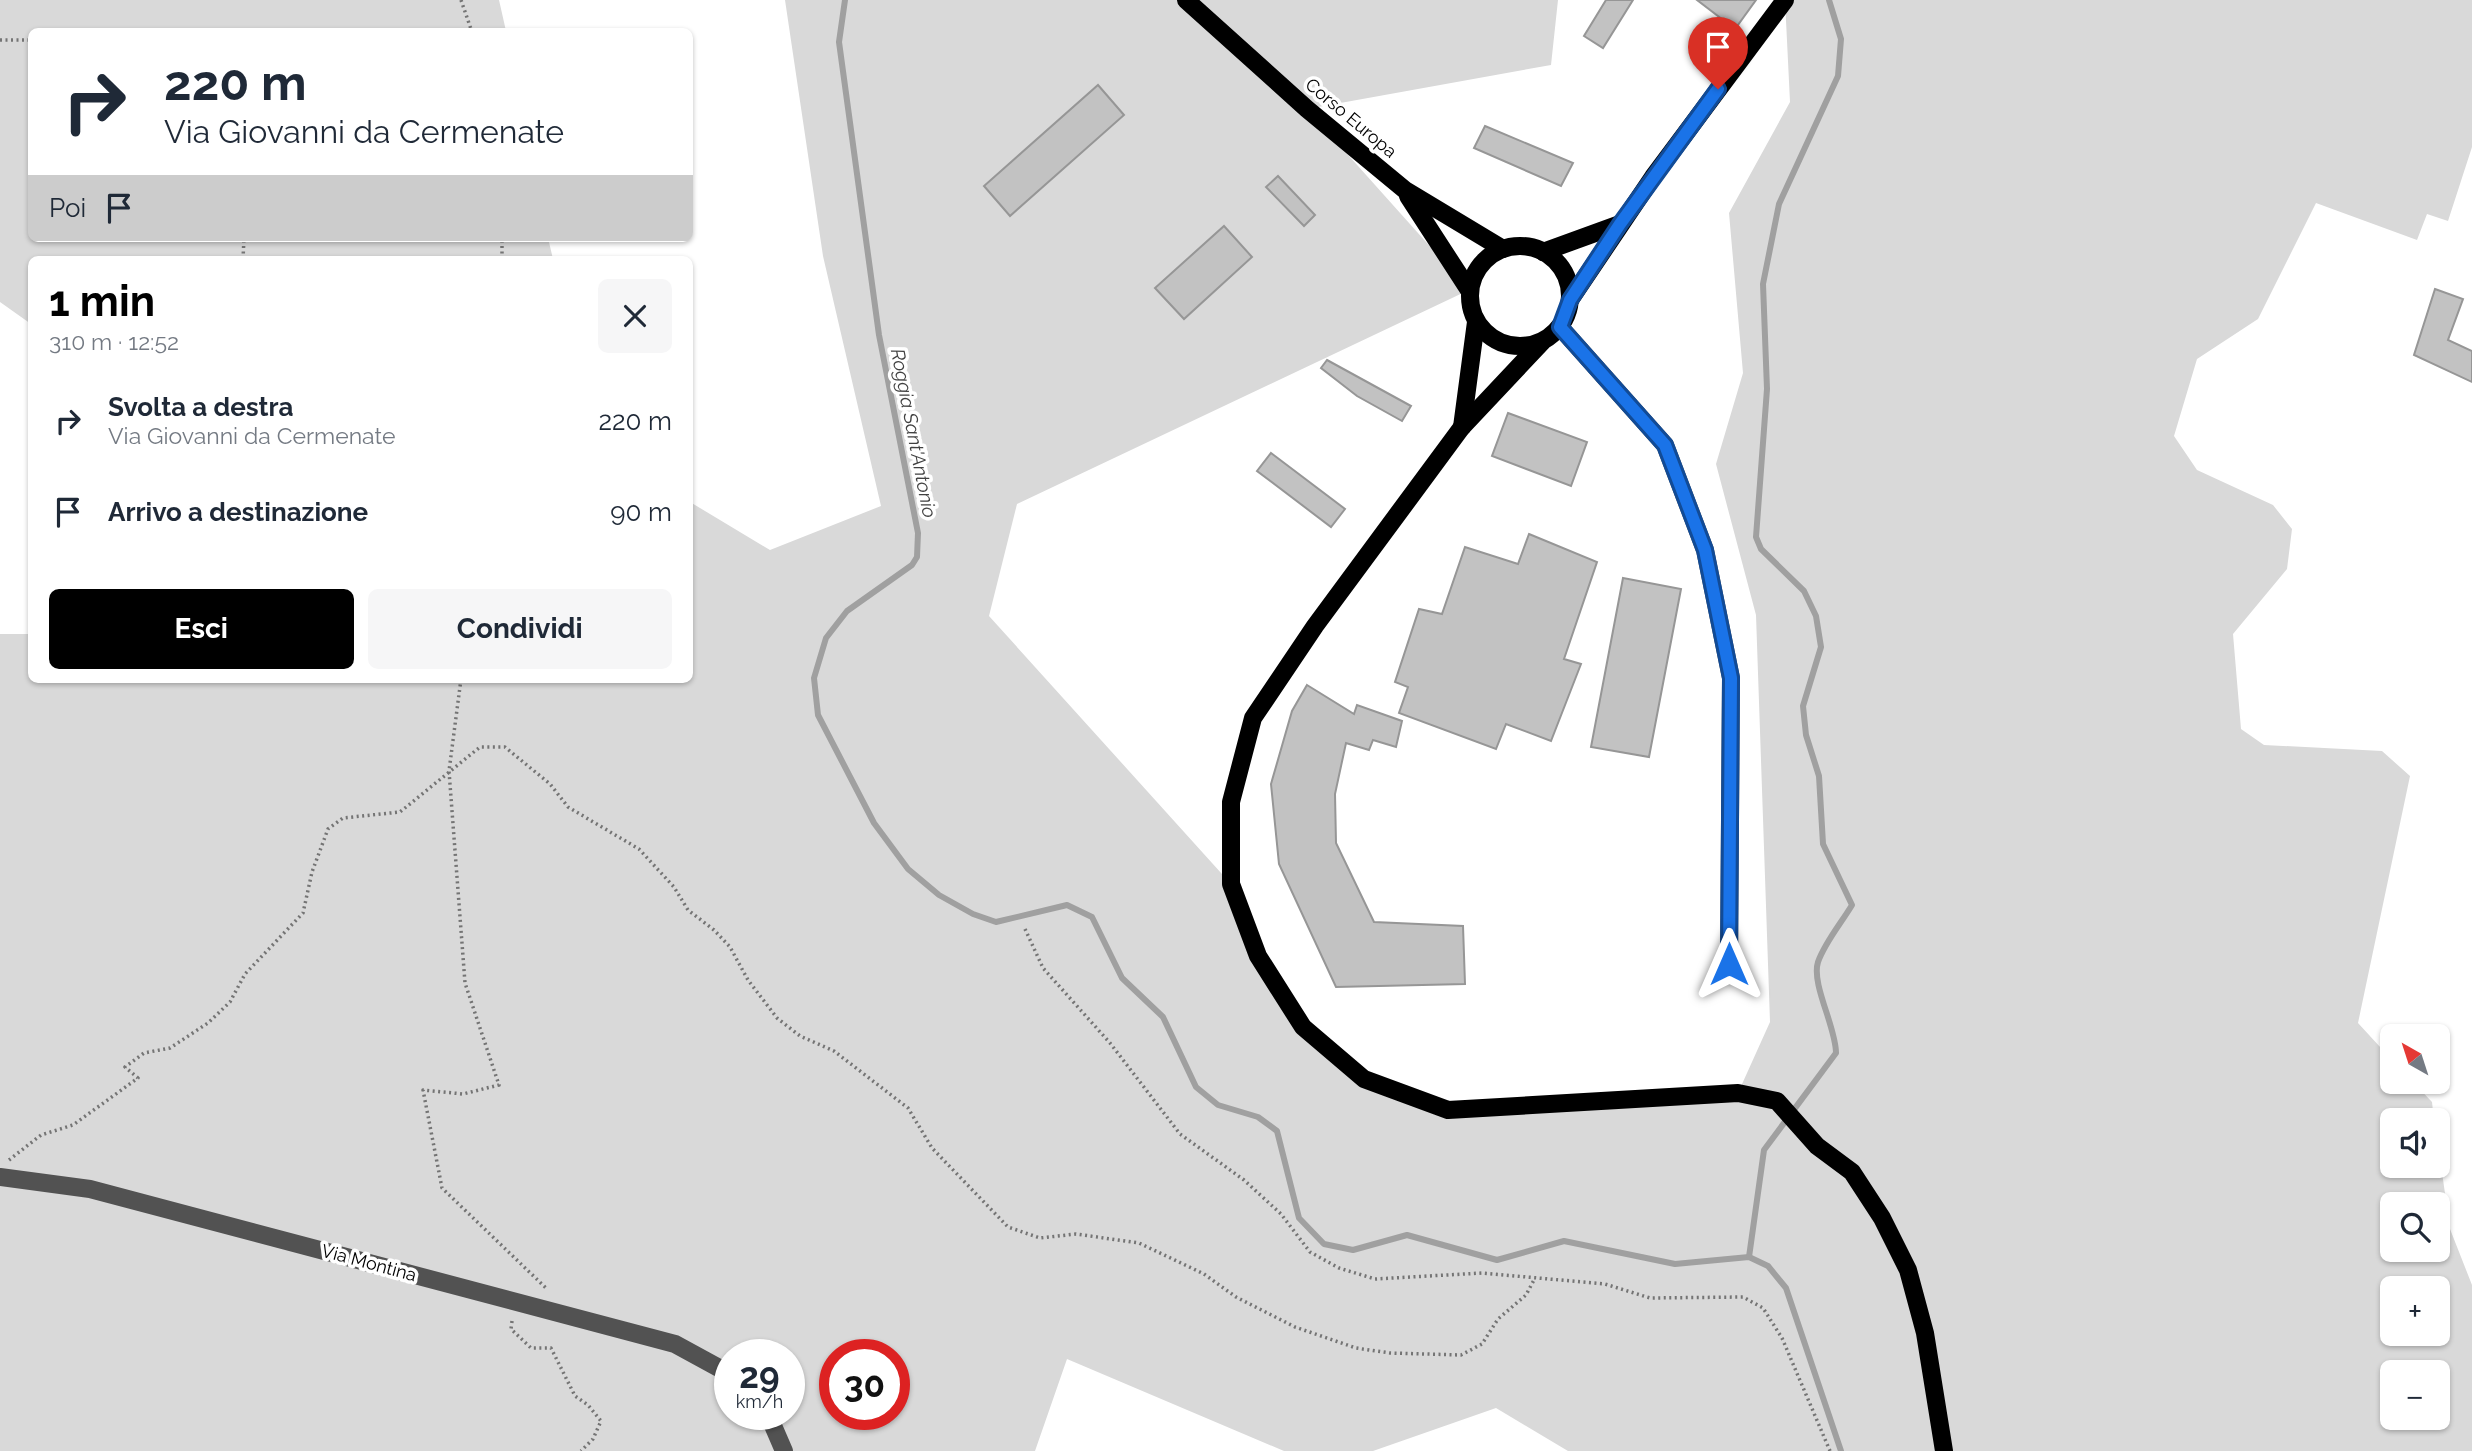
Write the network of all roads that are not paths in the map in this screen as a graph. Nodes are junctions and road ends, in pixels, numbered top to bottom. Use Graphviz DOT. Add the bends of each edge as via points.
graph roads {
  1 [pos="1186,0"];
  2 [pos="1785,0"];
  3 [pos="1405,190"];
  4 [pos="1620,224"];
  5 [pos="1503,249"];
  6 [pos="1544,252"];
  7 [pos="1469,290"];
  8 [pos="1570,300"];
  9 [pos="1476,322"];
  10 [pos="1560,327"];
  11 [pos="1542,342"];
  12 [pos="1462,427"];
  13 [pos="1729,964"];
  14 [pos="3,1170"];
  15 [pos="714,1365"];
  16 [pos="775,1430"];
  17 [pos="784,1451"];
  18 [pos="1944,1451"];
  1 -- 3 [label="main road, Corso Europa"];
  2 -- 4 [label="main road"];
  3 -- 5 [label="main road, Corso Europa"];
  3 -- 7 [label="main road"];
  4 -- 6 [label="main road"];
  4 -- 8 [label="main road"];
  5 -- 6 [label="main road" via="1530,247"];
  5 -- 7 [label="main road" via="1484,260"];
  6 -- 8 [label="main road" via="1564,272"];
  7 -- 9 [label="main road"];
  8 -- 10 [label="main road"];
  9 -- 11 [label="main road" via="1497,342 1521,347"];
  9 -- 12 [label="main road"];
  10 -- 11 [label="main road"];
  10 -- 13 [label="street" via="1665,445 1705,550 1731,678"];
  11 -- 12 [label="main road"];
  12 -- 18 [label="main road" via="1253,718 1231,802 1231,884 1258,956 1303,1027 1364,1079 1448,1110 1738,1093 1777,1101 1817,1146 1852,1172 1908,1270 1925,1334"];
  14 -- 15 [label="street, Via Montina" via="676,1344"];
  16 -- 17 [label="street"];
}
